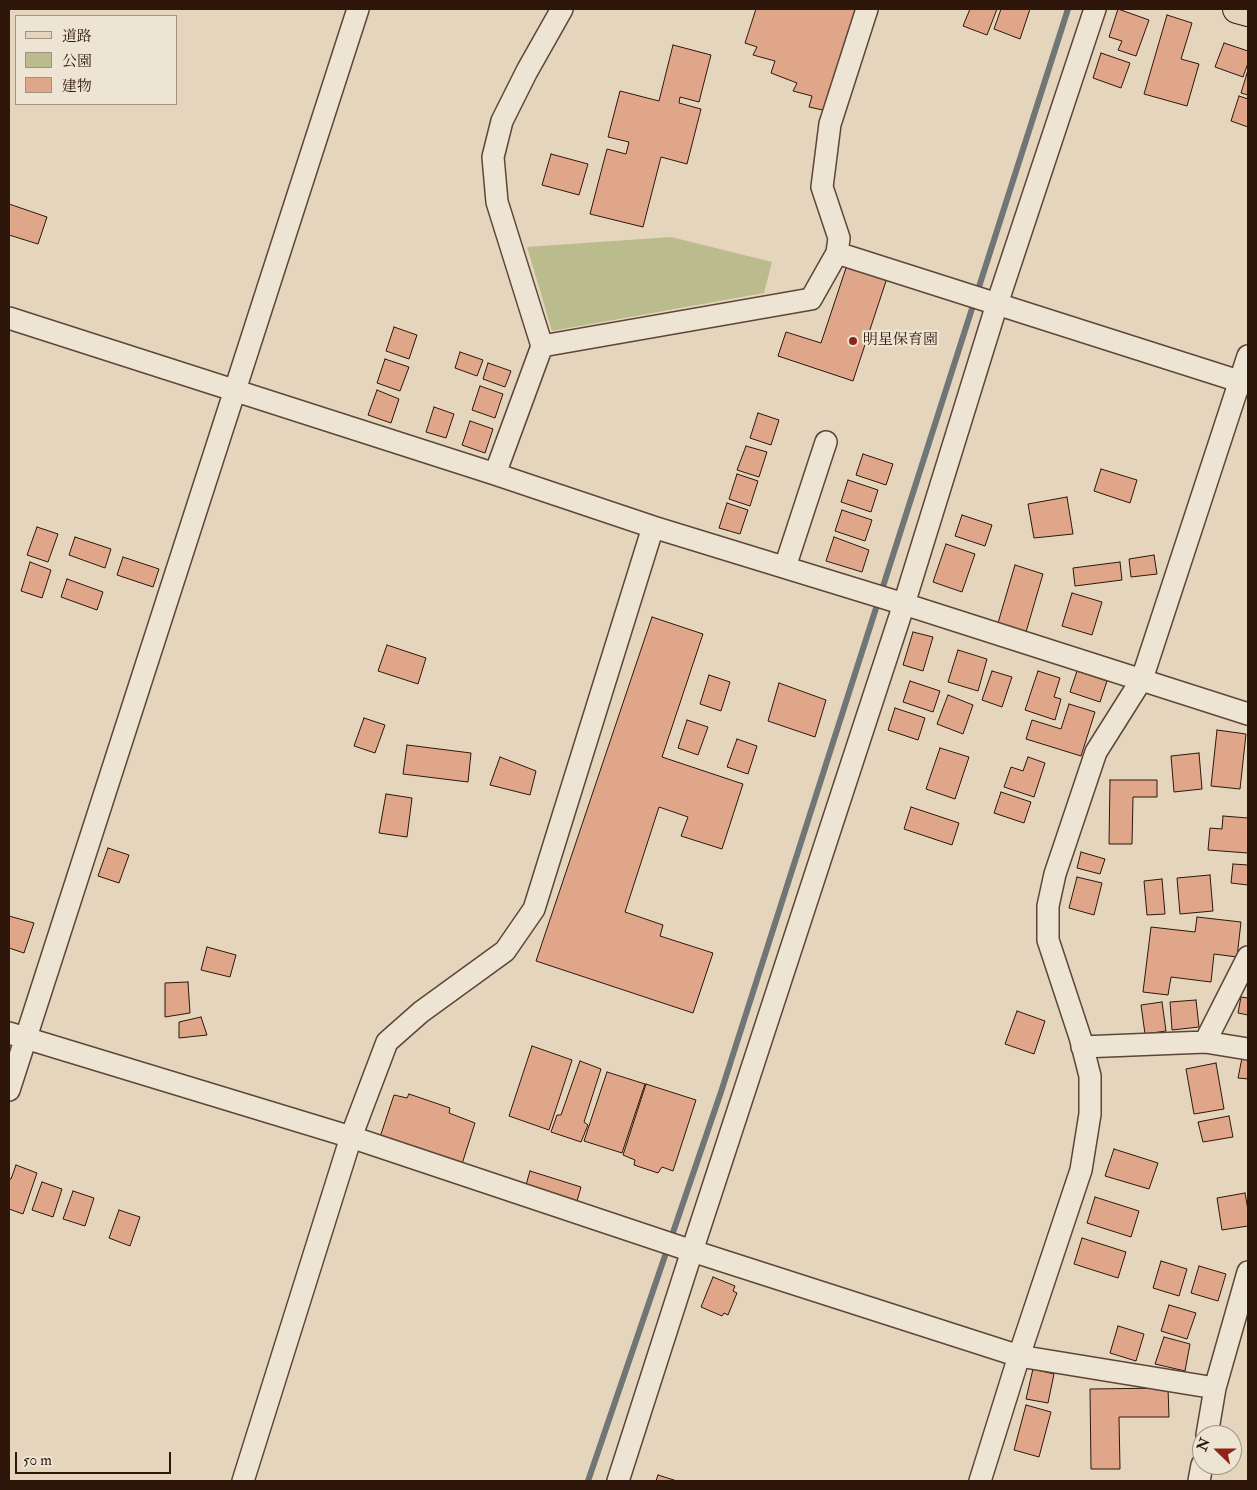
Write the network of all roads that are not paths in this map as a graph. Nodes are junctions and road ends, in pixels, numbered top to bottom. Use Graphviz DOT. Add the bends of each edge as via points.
graph roads {
  1 [pos="358,9"];
  2 [pos="562,9"];
  3 [pos="867,9"];
  4 [pos="1095,9"];
  5 [pos="1237,9"];
  6 [pos="1248,12"];
  7 [pos="837,253"];
  8 [pos="998,304"];
  9 [pos="9,318"];
  10 [pos="542,346"];
  11 [pos="1248,356"];
  12 [pos="1244,383"];
  13 [pos="234,391"];
  14 [pos="826,442"];
  15 [pos="495,474"];
  16 [pos="653,526"];
  17 [pos="785,567"];
  18 [pos="904,604"];
  19 [pos="1142,679"];
  20 [pos="1248,714"];
  21 [pos="1248,957"];
  22 [pos="17,1035"];
  23 [pos="1205,1042"];
  24 [pos="1082,1047"];
  25 [pos="1248,1049"];
  26 [pos="9,1090"];
  27 [pos="351,1137"];
  28 [pos="687,1249"];
  29 [pos="1248,1272"];
  30 [pos="1019,1356"];
  31 [pos="1215,1388"];
  32 [pos="1209,1425"];
  33 [pos="243,1481"];
  34 [pos="618,1481"];
  35 [pos="980,1481"];
  1 -- 13 [label="street"];
  2 -- 10 [label="street" via="502,121 493,157 497,202"];
  3 -- 7 [label="street" via="830,124 823,178 822,187 839,238"];
  4 -- 8 [label="street"];
  5 -- 6 [label="main road"];
  7 -- 8 [label="street"];
  7 -- 10 [label="street" via="811,299"];
  8 -- 12 [label="street"];
  8 -- 18 [label="street"];
  9 -- 13 [label="street"];
  10 -- 15 [label="street"];
  11 -- 12 [label="street"];
  12 -- 19 [label="street"];
  13 -- 15 [label="street"];
  13 -- 22 [label="street"];
  14 -- 17 [label="street"];
  15 -- 16 [label="street"];
  16 -- 17 [label="street"];
  16 -- 27 [label="street" via="534,909 505,951 421,1012 387,1042"];
  17 -- 18 [label="street"];
  18 -- 19 [label="street"];
  18 -- 28 [label="street"];
  19 -- 20 [label="street"];
  19 -- 24 [label="street" via="1096,752 1055,874 1048,906 1048,940"];
  21 -- 23 [label="street"];
  22 -- 26 [label="street"];
  22 -- 27 [label="street"];
  23 -- 24 [label="street"];
  23 -- 25 [label="street"];
  24 -- 30 [label="street" via="1090,1076 1090,1114 1081,1170"];
  27 -- 28 [label="street"];
  27 -- 33 [label="street"];
  28 -- 30 [label="street"];
  28 -- 34 [label="street"];
  29 -- 31 [label="street"];
  30 -- 31 [label="street"];
  30 -- 35 [label="street"];
  31 -- 32 [label="street"];
}
